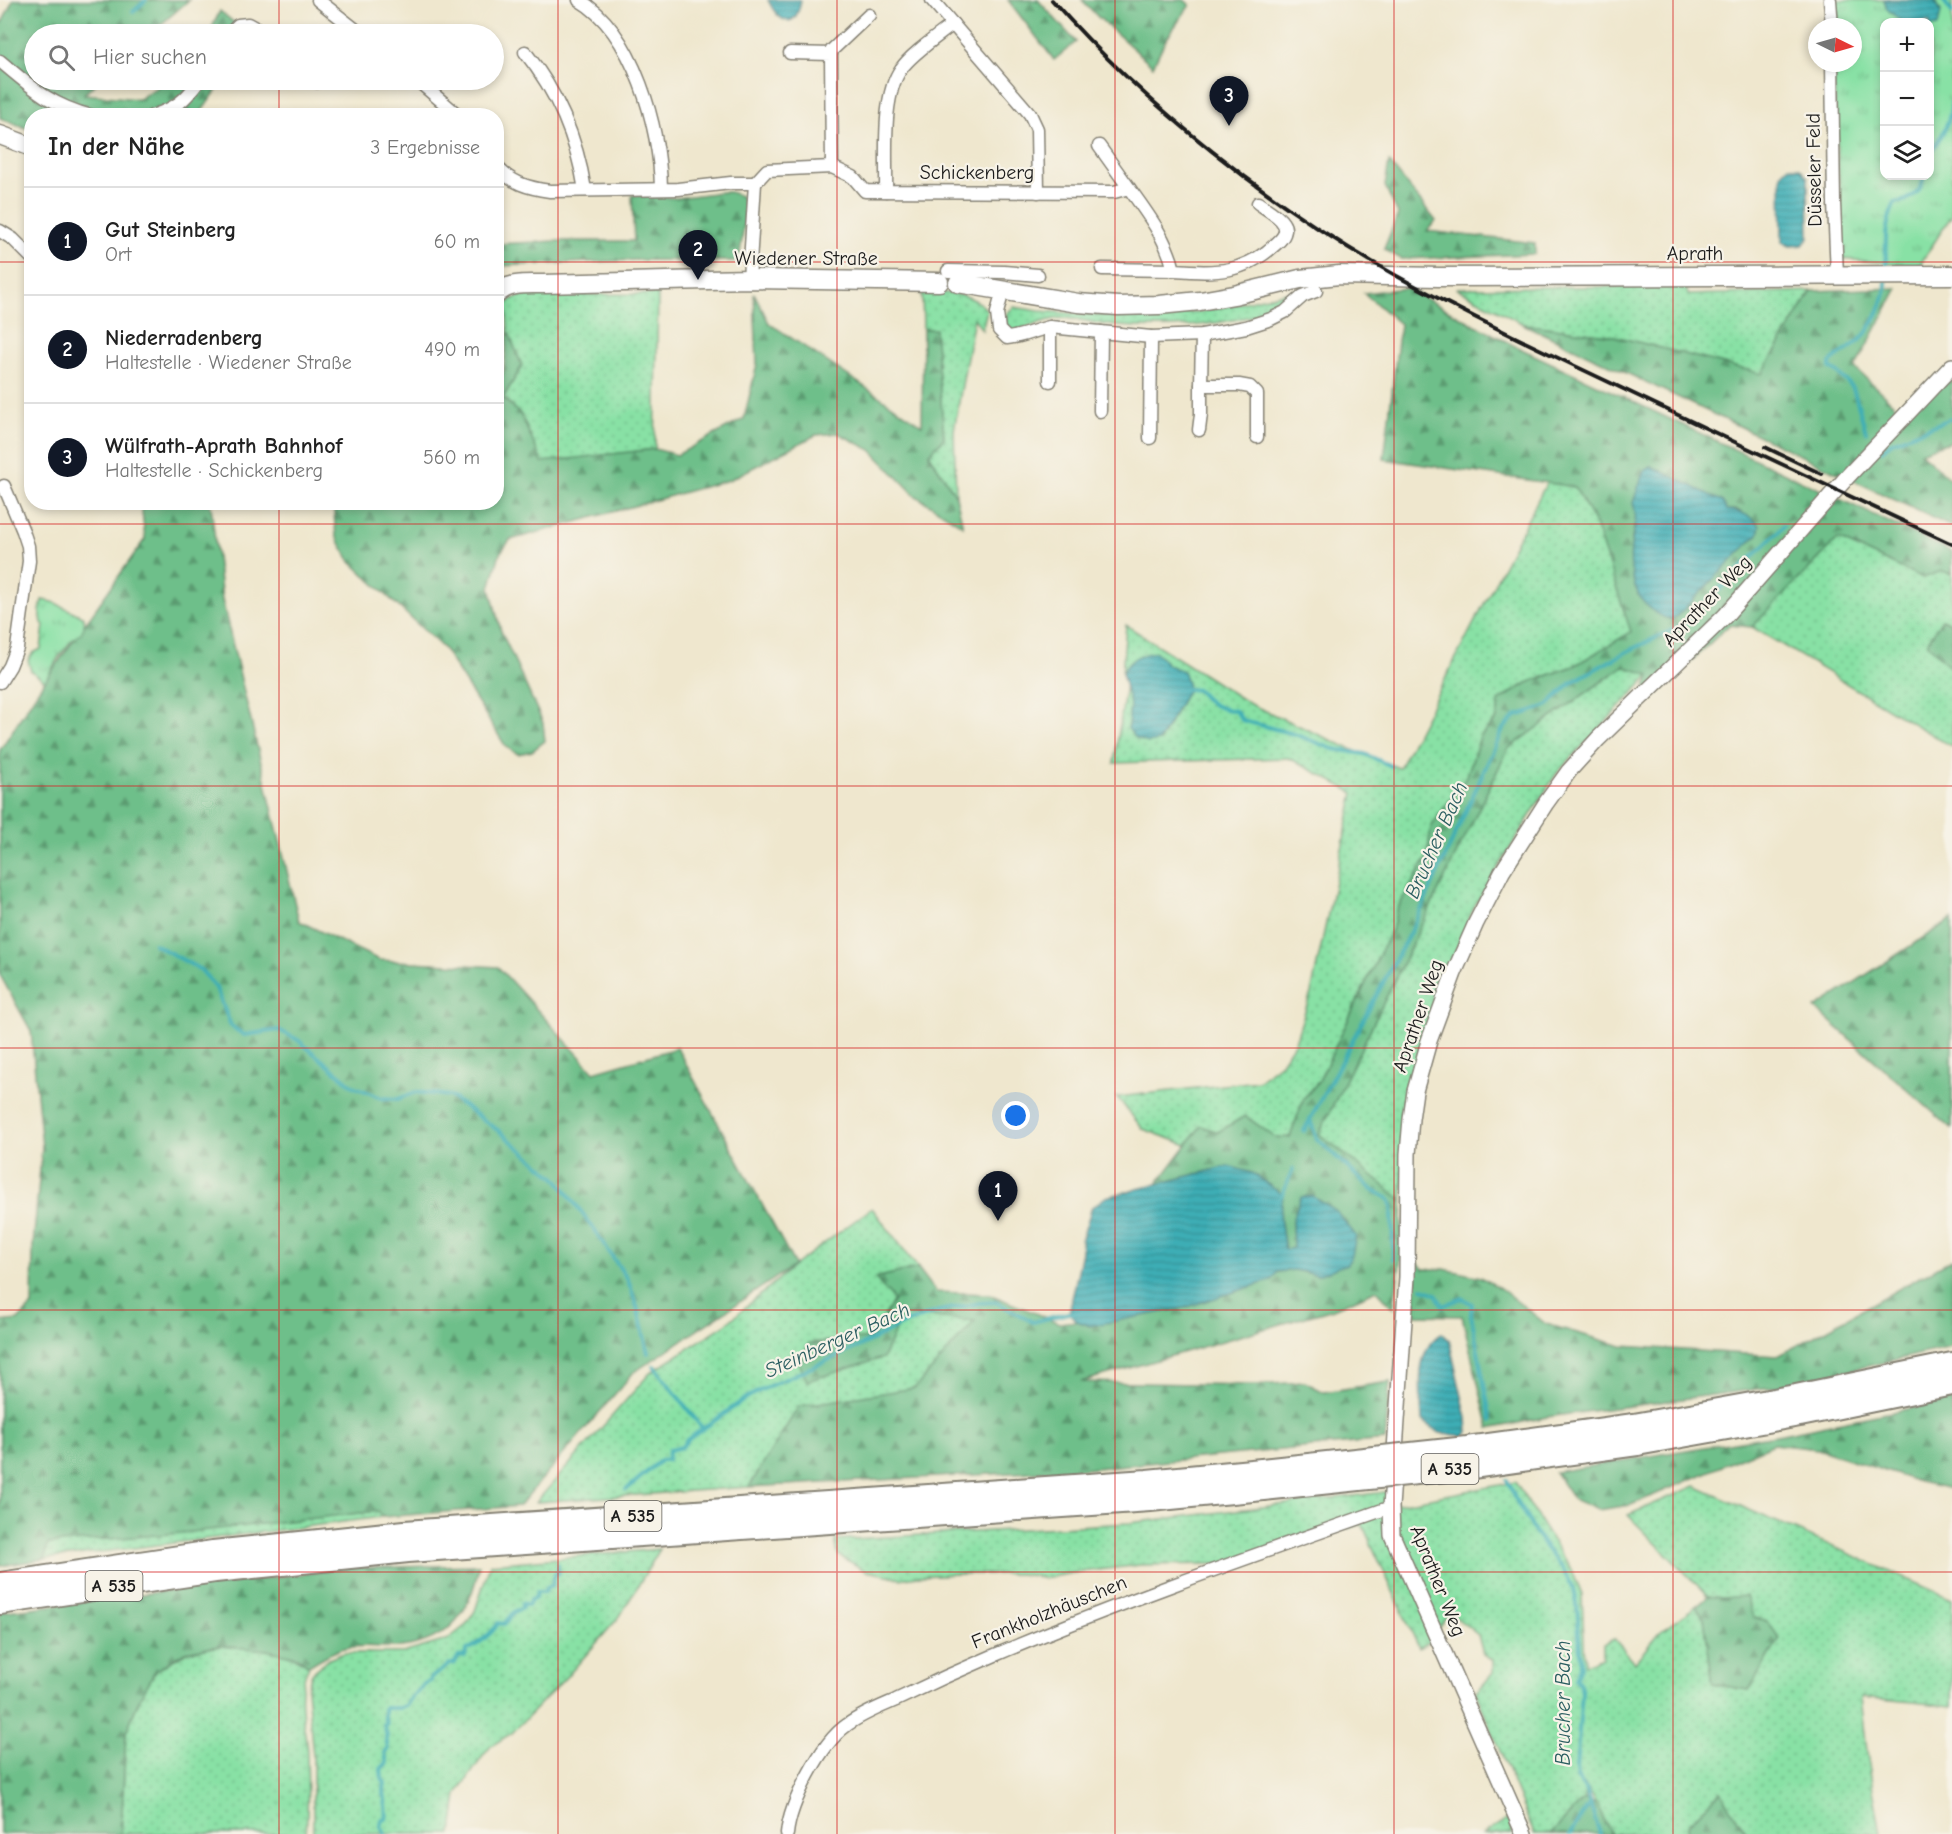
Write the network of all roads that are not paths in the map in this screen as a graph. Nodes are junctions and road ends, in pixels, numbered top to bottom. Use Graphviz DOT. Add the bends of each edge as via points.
graph roads {
  1 [pos="579,0"];
  2 [pos="932,0"];
  3 [pos="1830,0"];
  4 [pos="322,1"];
  5 [pos="869,15"];
  6 [pos="1831,18"];
  7 [pos="349,24"];
  8 [pos="953,24"];
  9 [pos="525,52"];
  10 [pos="790,53"];
  11 [pos="831,54"];
  12 [pos="0,61"];
  13 [pos="1832,72"];
  14 [pos="24,81"];
  15 [pos="35,90"];
  16 [pos="192,90"];
  17 [pos="429,90"];
  18 [pos="69,108"];
  19 [pos="174,108"];
  20 [pos="450,108"];
  21 [pos="0,135"];
  22 [pos="24,144"];
  23 [pos="1099,146"];
  24 [pos="832,167"];
  25 [pos="504,173"];
  26 [pos="755,183"];
  27 [pos="661,188"];
  28 [pos="1129,188"];
  29 [pos="585,190"];
  30 [pos="886,191"];
  31 [pos="1038,192"];
  32 [pos="1258,203"];
  33 [pos="0,231"];
  34 [pos="24,250"];
  35 [pos="1102,269"];
  36 [pos="1174,270"];
  37 [pos="1038,274"];
  38 [pos="1836,275"];
  39 [pos="1952,275"];
  40 [pos="952,277"];
  41 [pos="1439,277"];
  42 [pos="749,279"];
  43 [pos="504,289"];
  44 [pos="1003,290"];
  45 [pos="1316,291"];
  46 [pos="1050,327"];
  47 [pos="1101,332"];
  48 [pos="1202,335"];
  49 [pos="1151,337"];
  50 [pos="1952,366"];
  51 [pos="1050,381"];
  52 [pos="1201,385"];
  53 [pos="1100,411"];
  54 [pos="1199,430"];
  55 [pos="1257,437"];
  56 [pos="1150,438"];
  57 [pos="4,486"];
  58 [pos="0,682"];
  59 [pos="1952,1364"];
  60 [pos="1952,1384"];
  61 [pos="1636,1434"];
  62 [pos="1391,1508"];
  63 [pos="406,1541"];
  64 [pos="0,1584"];
  65 [pos="0,1603"];
  66 [pos="787,1834"];
  67 [pos="1524,1834"];
  1 -- 27 [label="street" via="612,28 636,77 654,131"];
  2 -- 8 [label="street"];
  3 -- 6 [label="street"];
  4 -- 7 [label="street"];
  5 -- 11 [label="street"];
  8 -- 30 [label="street" via="902,67 894,80 888,101"];
  8 -- 31 [label="street" via="1030,114 1037,129"];
  9 -- 29 [label="street" via="548,83 567,121 581,159"];
  10 -- 11 [label="street"];
  11 -- 24 [label="street"];
  12 -- 14 [label="street"];
  13 -- 38 [label="street, Düsseler Feld"];
  15 -- 18 [label="street"];
  16 -- 19 [label="street"];
  17 -- 20 [label="street"];
  21 -- 22 [label="main road"];
  23 -- 28 [label="street"];
  24 -- 26 [label="street" via="767,170"];
  24 -- 30 [label="street, Schickenberg" via="853,177 865,191"];
  25 -- 29 [label="street" via="529,188"];
  26 -- 27 [label="street"];
  26 -- 42 [label="street"];
  27 -- 29 [label="street"];
  28 -- 31 [label="street, Schickenberg" via="1114,192"];
  28 -- 36 [label="street" via="1157,227"];
  30 -- 31 [label="street, Schickenberg"];
  32 -- 36 [label="street" via="1285,225 1278,242 1242,266 1213,272"];
  33 -- 34 [label="street"];
  35 -- 36 [label="street"];
  37 -- 40 [label="street"];
  38 -- 39 [label="main road, Aprath"];
  38 -- 41 [label="main road, Aprath"];
  40 -- 42 [label="main road, Wiedener Straße"];
  40 -- 44 [label="main road, Wiedener Straße"];
  41 -- 44 [label="main road, Wiedener Straße" via="1320,276 1234,296 1159,305 1078,303"];
  42 -- 43 [label="main road, Wiedener Straße" via="512,285"];
  44 -- 46 [label="street" via="997,314 999,330 1007,338"];
  45 -- 48 [label="street" via="1271,319"];
  46 -- 47 [label="street"];
  46 -- 51 [label="street"];
  47 -- 49 [label="street"];
  47 -- 53 [label="street"];
  48 -- 49 [label="street"];
  48 -- 52 [label="street"];
  49 -- 56 [label="street"];
  50 -- 62 [label="street, Aprather Weg" via="1848,476 1725,616 1569,771 1502,872 1476,923 1429,1041 1415,1091 1408,1154 1407,1277"];
  52 -- 54 [label="street"];
  52 -- 55 [label="street" via="1250,387 1257,394"];
  57 -- 58 [label="street" via="24,531 29,561 16,648"];
  59 -- 61 [label="highway, A 535"];
  60 -- 61 [label="highway, A 535" via="1800,1415"];
  61 -- 63 [label="highway, A 535, bridge" via="1467,1448 1262,1479 1148,1481 861,1509"];
  62 -- 66 [label="street, Frankholzhäuschen" via="1129,1600 861,1716 835,1736 819,1760 794,1803"];
  62 -- 67 [label="street, Aprather Weg" via="1392,1535"];
  63 -- 64 [label="highway, A 535" via="213,1552"];
  63 -- 65 [label="highway, A 535"];
}
